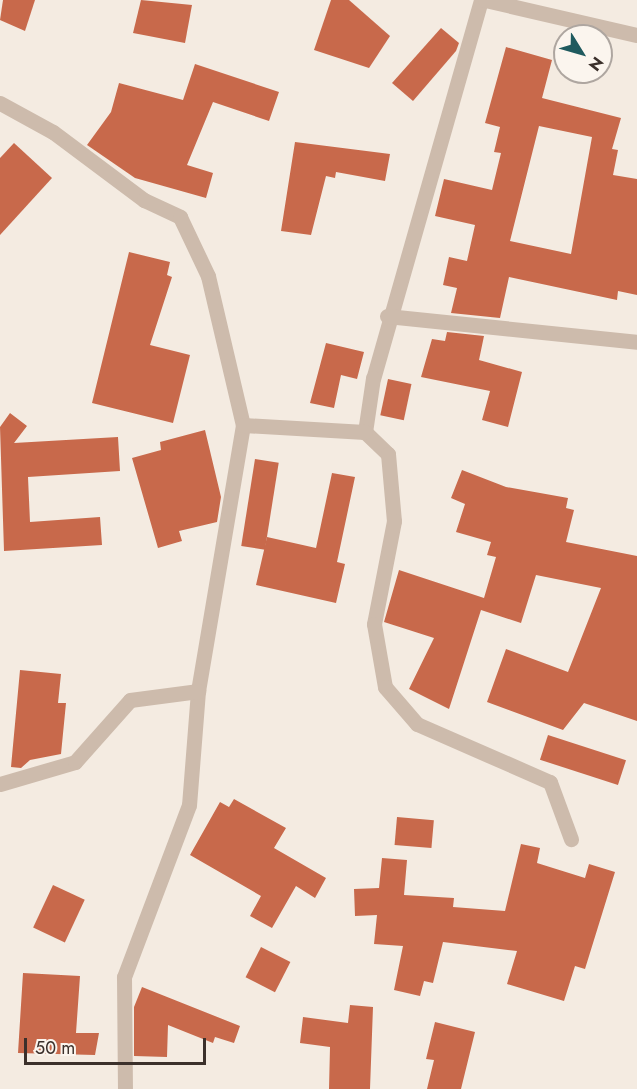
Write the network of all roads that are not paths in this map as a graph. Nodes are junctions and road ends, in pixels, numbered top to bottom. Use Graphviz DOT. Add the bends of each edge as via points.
graph roads {
  1 [pos="483,0"];
  2 [pos="637,35"];
  3 [pos="0,103"];
  4 [pos="387,315"];
  5 [pos="637,342"];
  6 [pos="243,425"];
  7 [pos="365,432"];
  8 [pos="198,692"];
  9 [pos="0,784"];
  10 [pos="571,839"];
  11 [pos="125,1089"];
  1 -- 2 [label="street"];
  1 -- 4 [label="street"];
  3 -- 6 [label="street" via="53,132 144,200 180,217 208,276"];
  4 -- 5 [label="street"];
  4 -- 7 [label="street"];
  6 -- 7 [label="street"];
  6 -- 8 [label="street"];
  7 -- 10 [label="street" via="388,454 394,521 374,624 385,687 417,724 550,782"];
  8 -- 9 [label="street" via="130,700 75,762"];
  8 -- 11 [label="street" via="189,805 124,977"];
}
